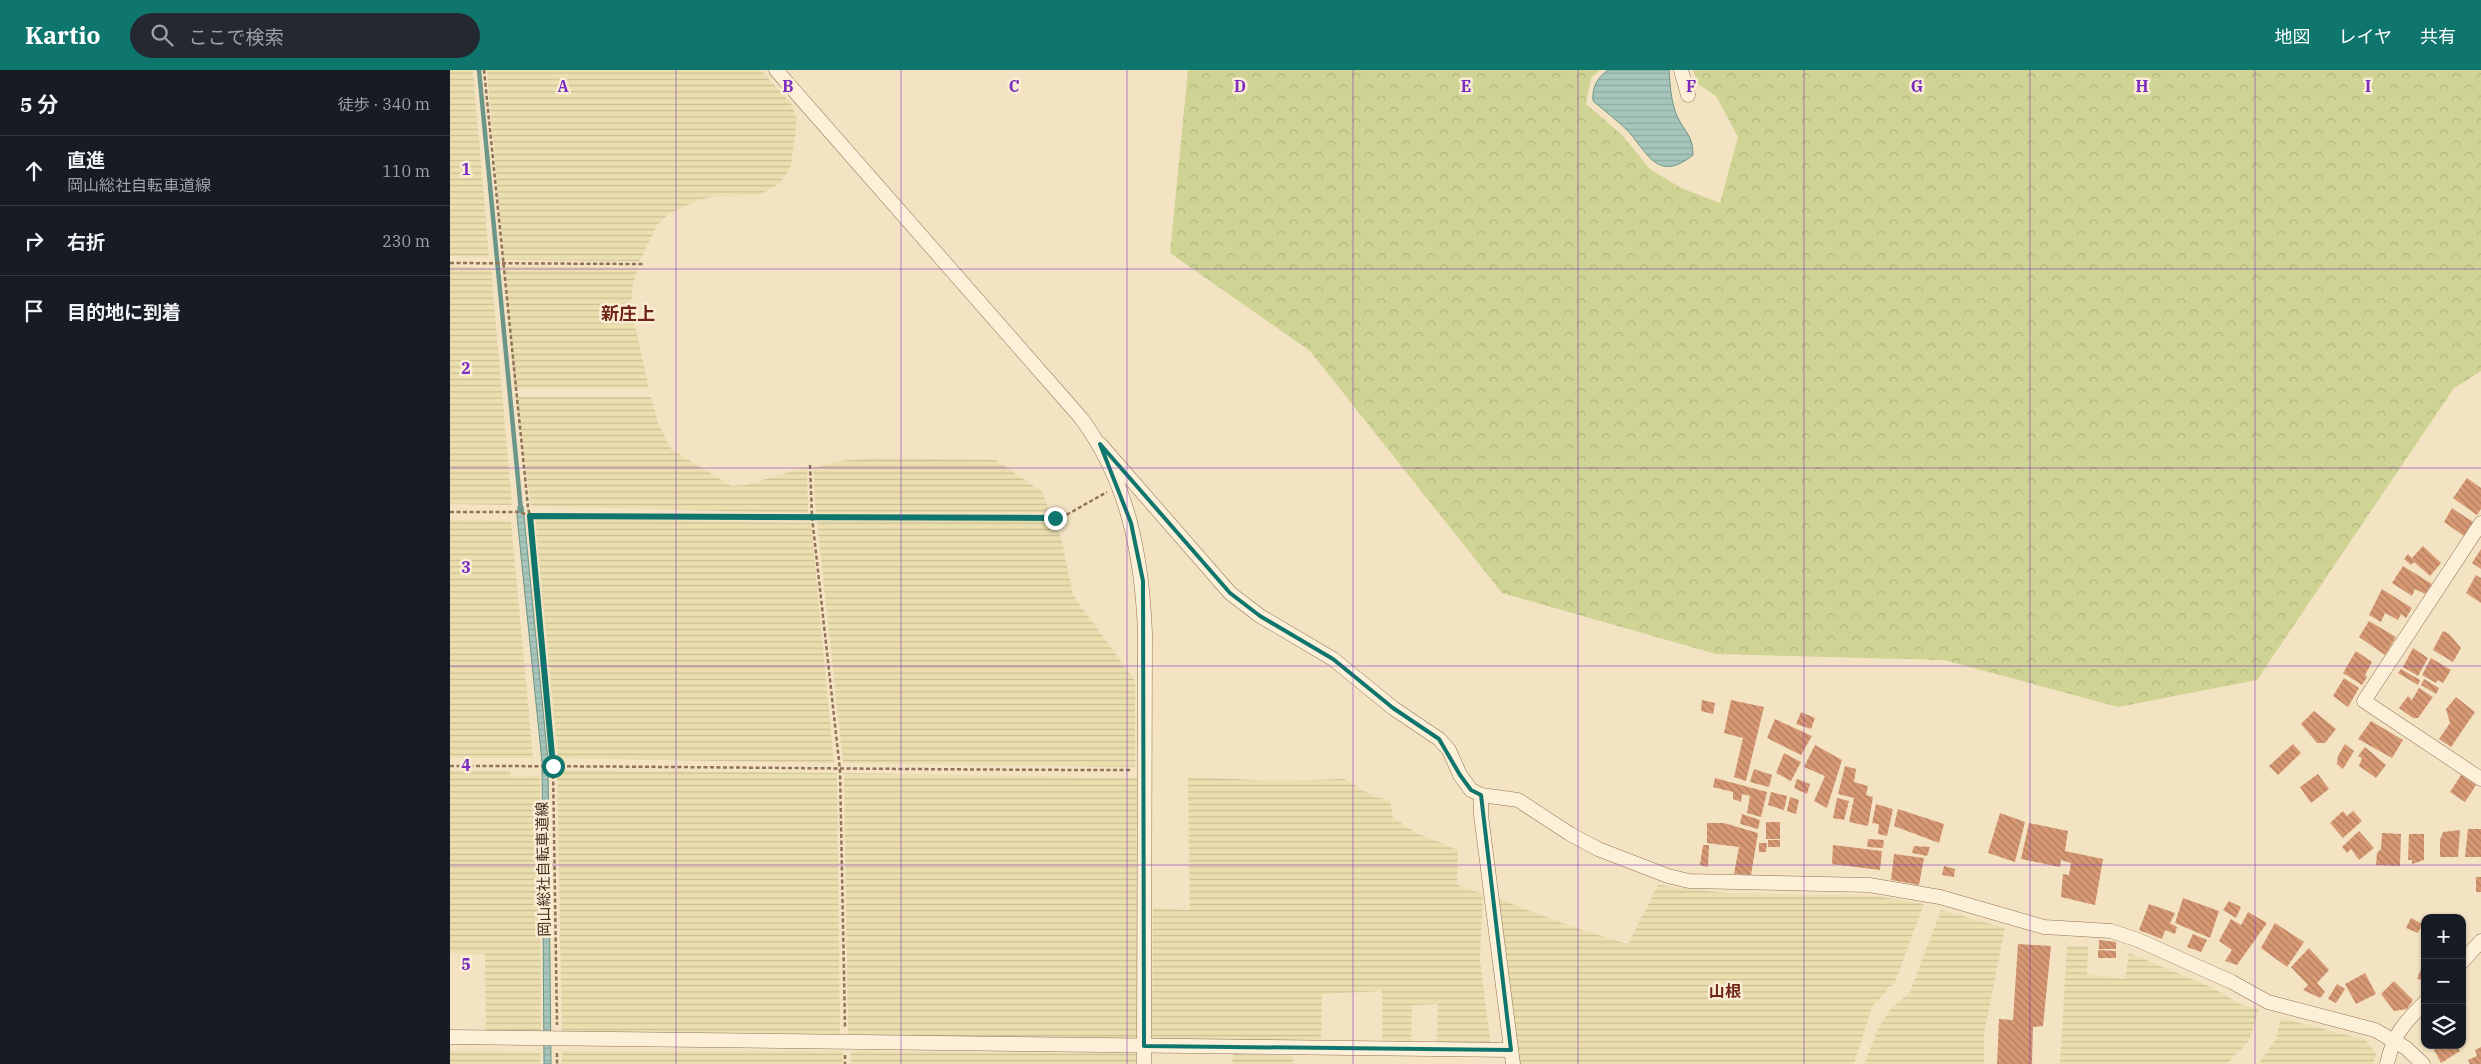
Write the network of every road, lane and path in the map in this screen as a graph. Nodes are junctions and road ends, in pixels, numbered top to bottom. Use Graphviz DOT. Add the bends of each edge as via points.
graph roads {
  1 [pos="484,70"];
  2 [pos="776,70"];
  3 [pos="1681,70"];
  4 [pos="1688,94"];
  5 [pos="450,263"];
  6 [pos="501,264"];
  7 [pos="643,264"];
  8 [pos="1100,444"];
  9 [pos="810,465"];
  10 [pos="1118,485"];
  11 [pos="450,512"];
  12 [pos="529,515"];
  13 [pos="812,517"];
  14 [pos="2481,523"];
  15 [pos="450,766"];
  16 [pos="551,766"];
  17 [pos="840,770"];
  18 [pos="1146,770"];
  19 [pos="2481,779"];
  20 [pos="1481,795"];
  21 [pos="2481,941"];
  22 [pos="2465,959"];
  23 [pos="2423,1004"];
  24 [pos="450,1037"];
  25 [pos="551,1038"];
  26 [pos="2393,1041"];
  27 [pos="845,1043"];
  28 [pos="1144,1046"];
  29 [pos="1511,1050"];
  30 [pos="557,1064"];
  31 [pos="845,1064"];
  32 [pos="1144,1064"];
  33 [pos="1513,1064"];
  34 [pos="2387,1064"];
  35 [pos="2424,1064"];
  1 -- 6 [label="path, 岡山総社自転車道線"];
  2 -- 8 [label="street" via="1036,364"];
  3 -- 4 [label="street"];
  5 -- 6 [label="path"];
  6 -- 7 [label="path"];
  6 -- 12 [label="path, 岡山総社自転車道線"];
  8 -- 10 [label="street"];
  8 -- 20 [label="street" via="1230,593 1260,616 1333,659 1393,708 1439,739 1449,750 1471,790"];
  9 -- 13 [label="path"];
  10 -- 13 [label="path" via="1055,518"];
  10 -- 18 [label="street" via="1131,523 1143,581"];
  11 -- 12 [label="path" via="518,512"];
  12 -- 13 [label="path"];
  12 -- 16 [label="path, 岡山総社自転車道線"];
  13 -- 17 [label="path"];
  14 -- 19 [label="street" via="2364,701"];
  15 -- 16 [label="path"];
  16 -- 17 [label="path"];
  16 -- 25 [label="path, 岡山総社自転車道線"];
  17 -- 18 [label="path"];
  17 -- 27 [label="path"];
  18 -- 28 [label="street"];
  20 -- 26 [label="street" via="1518,800 1598,849 1689,881 1868,885 1940,897 2044,927 2111,931 2232,982 2268,1002 2375,1030"];
  20 -- 29 [label="street"];
  21 -- 22 [label="street"];
  23 -- 26 [label="street" via="2400,1028"];
  24 -- 25 [label="street"];
  25 -- 27 [label="street"];
  25 -- 30 [label="path, 岡山総社自転車道線"];
  26 -- 34 [label="street"];
  26 -- 35 [label="street"];
  27 -- 28 [label="street"];
  27 -- 31 [label="path"];
  28 -- 29 [label="street"];
  28 -- 32 [label="street"];
  29 -- 33 [label="street"];
}
